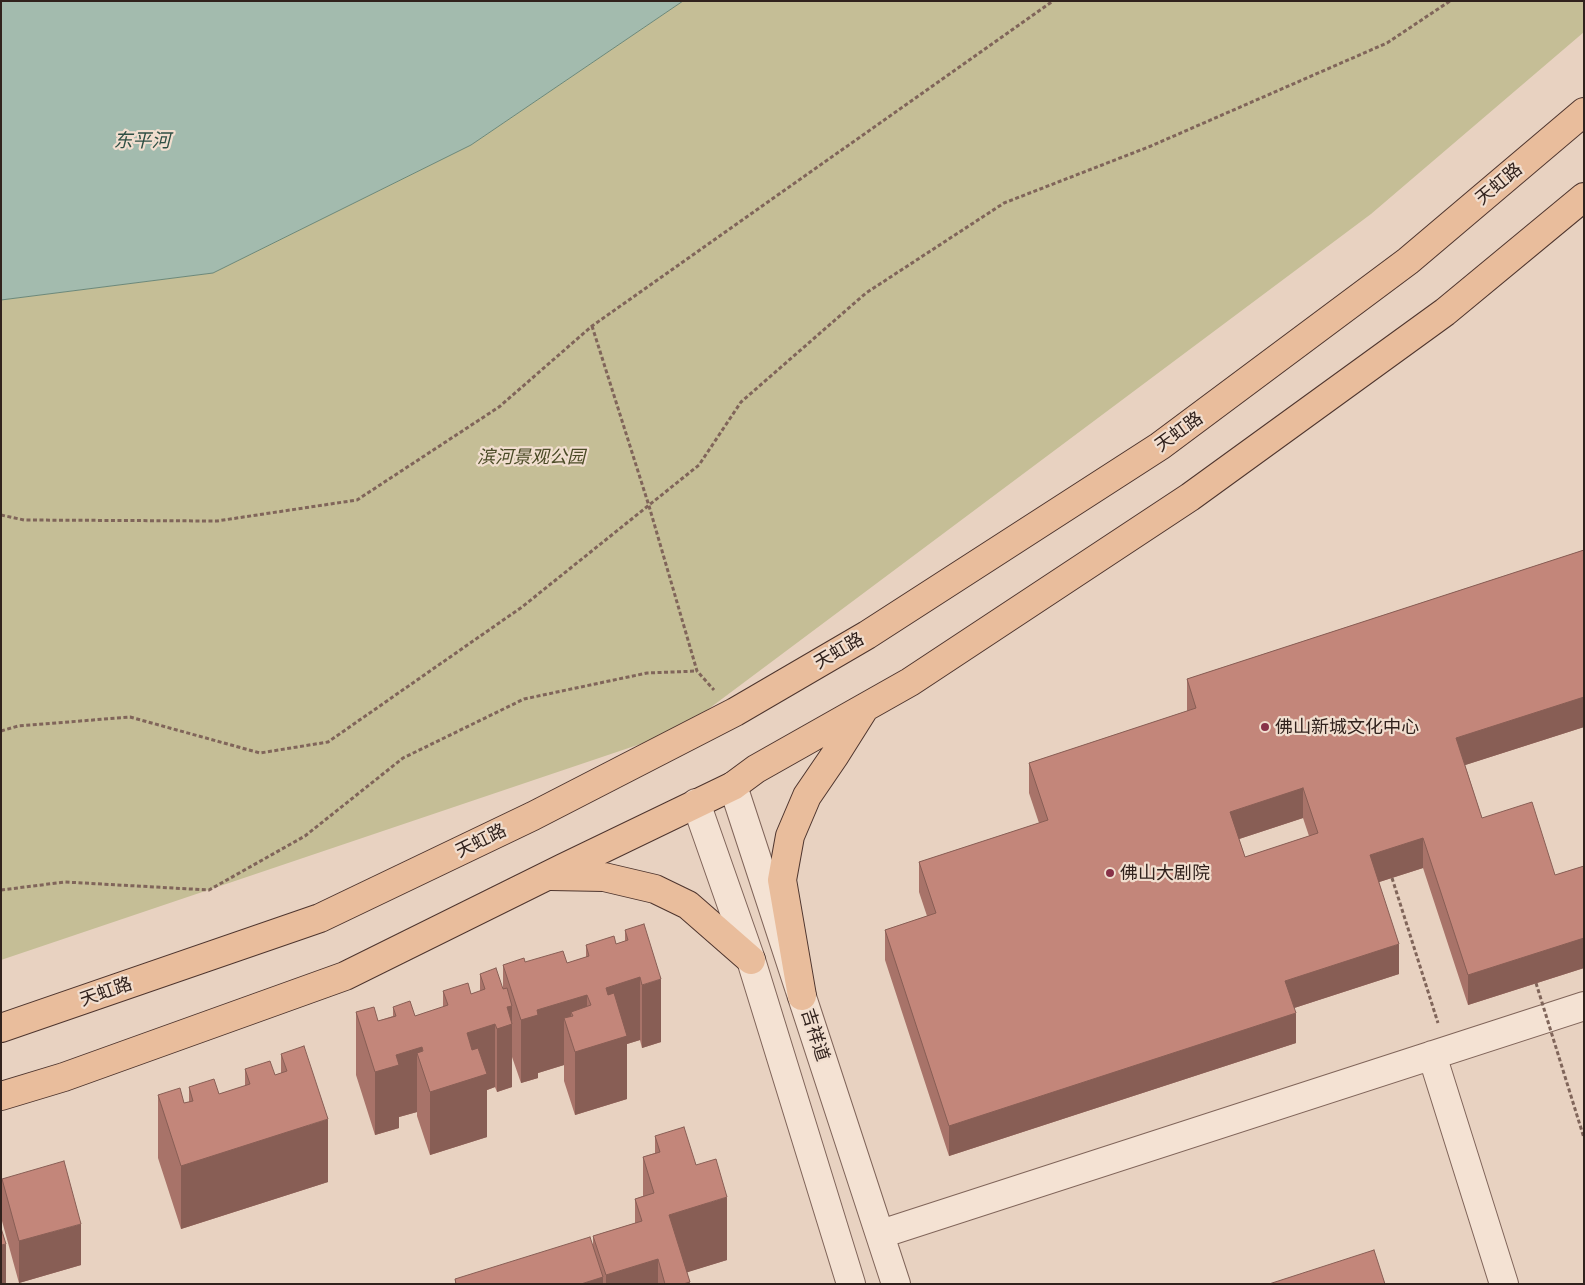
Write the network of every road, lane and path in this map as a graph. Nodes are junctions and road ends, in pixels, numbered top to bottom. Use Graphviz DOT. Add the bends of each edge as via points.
graph roads {
  1 [pos="1053,1"];
  2 [pos="1450,1"];
  3 [pos="1584,112"];
  4 [pos="1584,197"];
  5 [pos="592,326"];
  6 [pos="649,506"];
  7 [pos="1,515"];
  8 [pos="697,671"];
  9 [pos="866,707"];
  10 [pos="735,712"];
  11 [pos="1,731"];
  12 [pos="733,786"];
  13 [pos="696,803"];
  14 [pos="547,876"];
  15 [pos="1392,878"];
  16 [pos="1,890"];
  17 [pos="750,960"];
  18 [pos="1536,984"];
  19 [pos="802,996"];
  20 [pos="1584,1006"];
  21 [pos="1,1028"];
  22 [pos="1439,1052"];
  23 [pos="1,1096"];
  24 [pos="1584,1138"];
  25 [pos="881,1234"];
  26 [pos="850,1284"];
  27 [pos="896,1284"];
  28 [pos="1504,1284"];
  1 -- 5 [label="path"];
  2 -- 6 [label="path" via="1387,44 1151,146 1004,203 866,293 741,402 699,465"];
  3 -- 10 [label="main road, 天虹路" via="1408,261 1160,446 867,635"];
  4 -- 9 [label="main road" via="1445,312 1190,497 910,682"];
  5 -- 6 [label="path"];
  5 -- 7 [label="path" via="499,407 357,500 216,521 24,520"];
  6 -- 8 [label="path"];
  6 -- 11 [label="path" via="522,607 328,742 260,752 130,717 18,726"];
  8 -- 10 [label="path"];
  8 -- 16 [label="path" via="647,673 524,699 403,758 305,836 209,890 65,882"];
  9 -- 12 [label="main road" via="756,769"];
  9 -- 19 [label="main road" via="807,796 790,836 782,880"];
  10 -- 21 [label="main road, 天虹路" via="532,816 320,918"];
  12 -- 13 [label="main road"];
  12 -- 19 [label="street, 吉祥道"];
  13 -- 14 [label="main road"];
  13 -- 17 [label="street"];
  14 -- 17 [label="main road" via="604,877 655,889 688,905"];
  14 -- 23 [label="main road" via="345,976 64,1077"];
  15 -- 22 [label="path"];
  17 -- 26 [label="street"];
  18 -- 24 [label="path, bridge"];
  19 -- 25 [label="street, 吉祥道"];
  20 -- 22 [label="street"];
  22 -- 25 [label="street"];
  22 -- 28 [label="street"];
  25 -- 27 [label="street, 吉祥道"];
}
